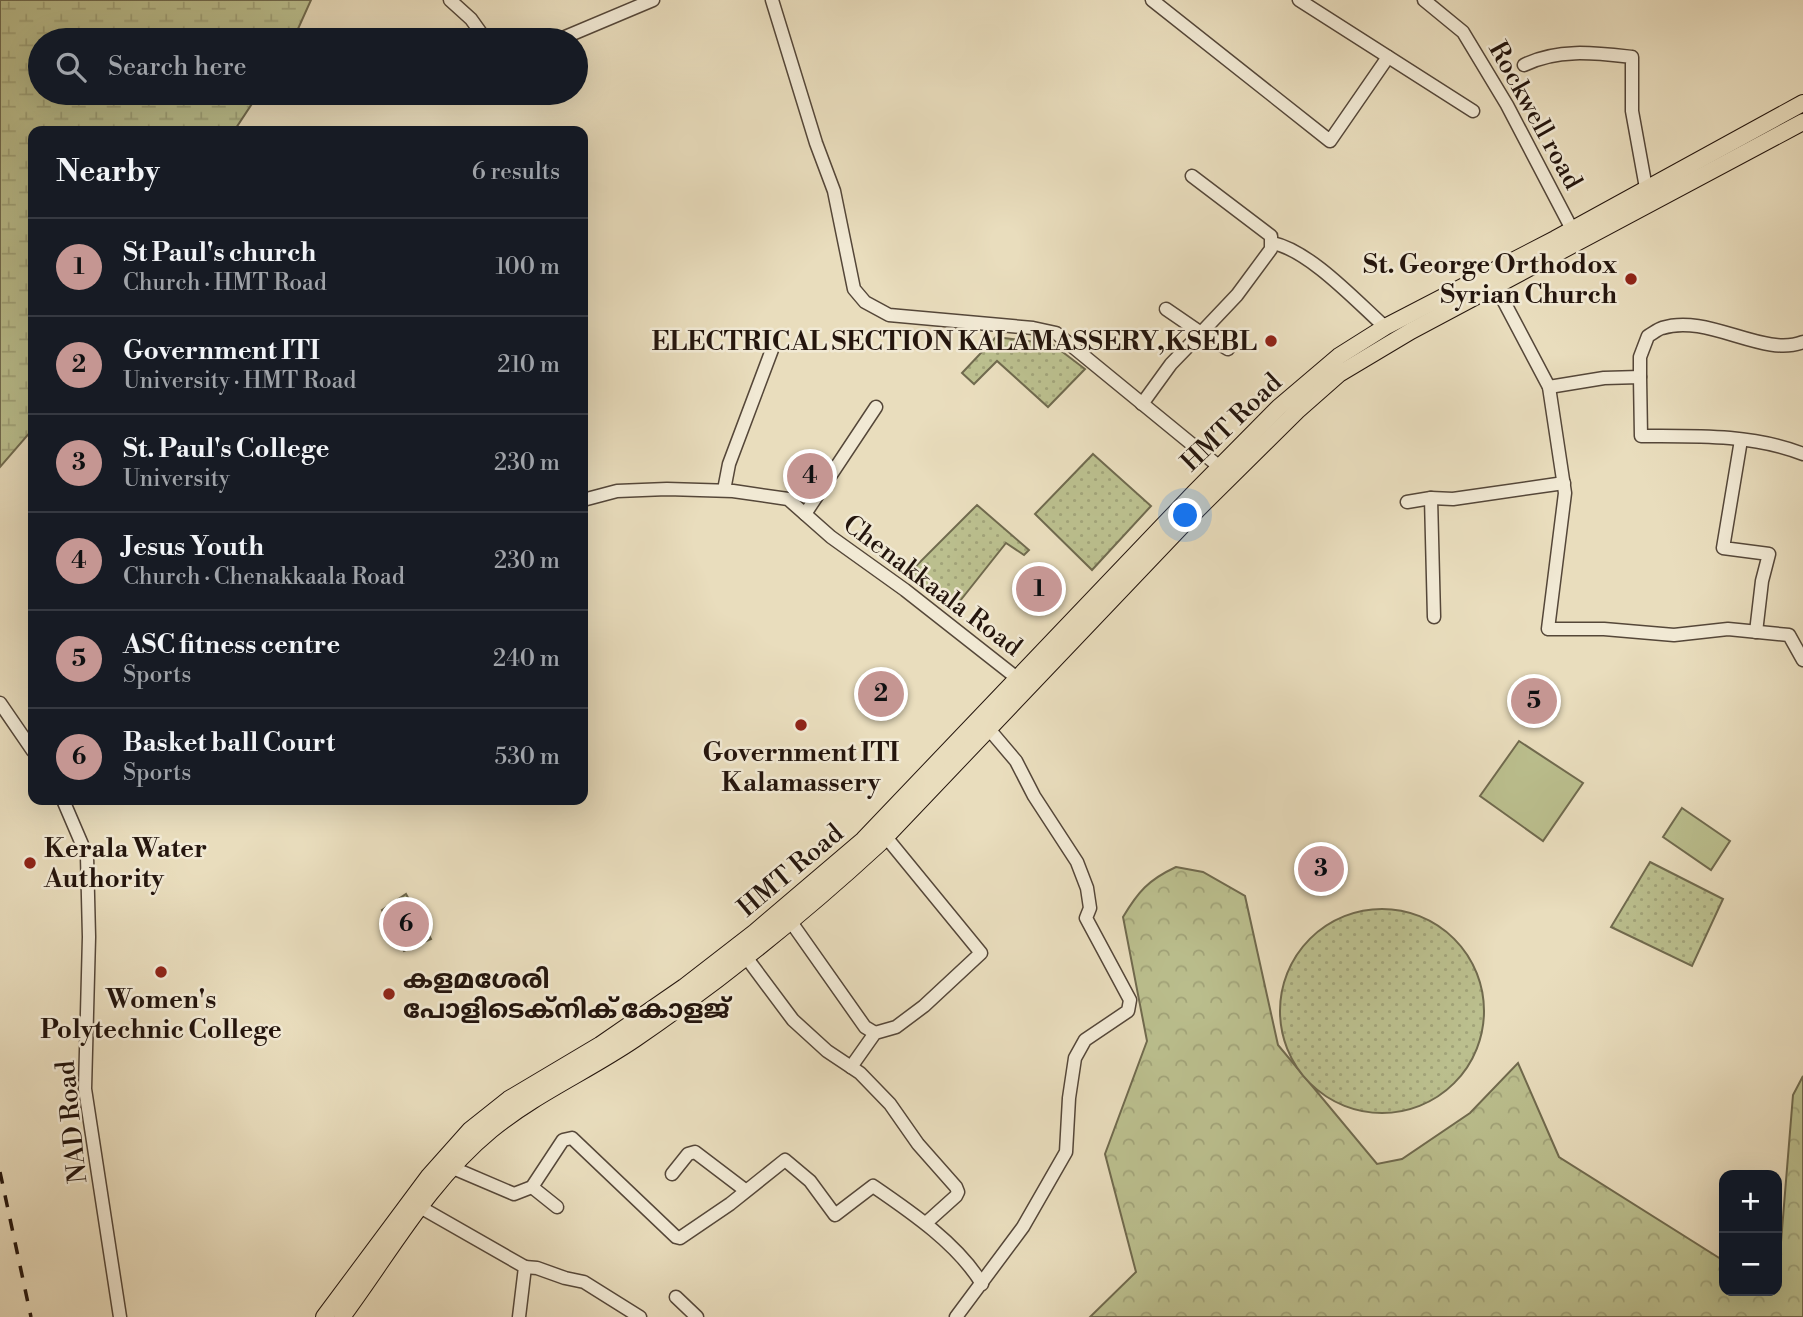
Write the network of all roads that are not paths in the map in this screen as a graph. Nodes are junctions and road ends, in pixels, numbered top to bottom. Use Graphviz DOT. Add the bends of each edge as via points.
graph roads {
  1 [pos="450,0"];
  2 [pos="653,0"];
  3 [pos="772,0"];
  4 [pos="1152,0"];
  5 [pos="1299,0"];
  6 [pos="1424,0"];
  7 [pos="477,28"];
  8 [pos="586,28"];
  9 [pos="1388,57"];
  10 [pos="1524,65"];
  11 [pos="1803,103"];
  12 [pos="1473,111"];
  13 [pos="1803,121"];
  14 [pos="1192,176"];
  15 [pos="1646,188"];
  16 [pos="1575,236"];
  17 [pos="1273,243"];
  18 [pos="1492,279"];
  19 [pos="1166,309"];
  20 [pos="1385,327"];
  21 [pos="1201,333"];
  22 [pos="1803,342"];
  23 [pos="773,347"];
  24 [pos="1228,349"];
  25 [pos="1640,376"];
  26 [pos="1549,387"];
  27 [pos="1142,404"];
  28 [pos="876,407"];
  29 [pos="1741,440"];
  30 [pos="1803,454"];
  31 [pos="1225,472"];
  32 [pos="1564,483"];
  33 [pos="724,490"];
  34 [pos="1431,498"];
  35 [pos="588,499"];
  36 [pos="1407,502"];
  37 [pos="805,514"];
  38 [pos="1434,617"];
  39 [pos="1756,632"];
  40 [pos="1050,654"];
  41 [pos="1802,656"];
  42 [pos="1017,678"];
  43 [pos="0,703"];
  44 [pos="988,728"];
  45 [pos="28,744"];
  46 [pos="932,778"];
  47 [pos="65,805"];
  48 [pos="886,837"];
  49 [pos="790,922"];
  50 [pos="746,957"];
  51 [pos="875,1033"];
  52 [pos="850,1067"];
  53 [pos="453,1168"];
  54 [pos="672,1174"];
  55 [pos="532,1187"];
  56 [pos="745,1191"];
  57 [pos="421,1207"];
  58 [pos="557,1207"];
  59 [pos="926,1223"];
  60 [pos="525,1267"];
  61 [pos="982,1284"];
  62 [pos="676,1297"];
  63 [pos="120,1317"];
  64 [pos="324,1317"];
  65 [pos="342,1317"];
  66 [pos="519,1317"];
  67 [pos="640,1317"];
  68 [pos="697,1317"];
  69 [pos="956,1317"];
  1 -- 7 [label="street"];
  2 -- 8 [label="street"];
  3 -- 27 [label="street" via="834,191 854,289 865,302 889,315 1056,333"];
  4 -- 9 [label="street" via="1330,141"];
  5 -- 9 [label="street"];
  6 -- 16 [label="street, Rockwell road" via="1463,32"];
  9 -- 12 [label="street"];
  10 -- 15 [label="street" via="1539,57 1588,52 1632,57 1632,111"];
  11 -- 15 [label="main road, HMT Road"];
  13 -- 16 [label="main road, HMT Road"];
  14 -- 17 [label="street" via="1271,236"];
  15 -- 16 [label="main road, HMT Road"];
  16 -- 18 [label="main road, HMT Road"];
  17 -- 20 [label="street" via="1310,261"];
  17 -- 21 [label="street" via="1237,295"];
  18 -- 20 [label="main road, HMT Road"];
  18 -- 26 [label="street"];
  18 -- 31 [label="main road, HMT Road" via="1339,374"];
  19 -- 21 [label="street"];
  20 -- 31 [label="main road, HMT Road" via="1308,381"];
  21 -- 24 [label="street"];
  21 -- 27 [label="street"];
  22 -- 25 [label="street" via="1769,345 1730,332 1689,326 1663,328 1648,336 1640,357"];
  23 -- 33 [label="street" via="729,464"];
  25 -- 26 [label="street"];
  25 -- 29 [label="street" via="1641,436"];
  26 -- 32 [label="street"];
  27 -- 31 [label="street"];
  28 -- 37 [label="street"];
  29 -- 30 [label="street"];
  29 -- 39 [label="street" via="1723,548 1769,554"];
  31 -- 40 [label="main road, HMT Road"];
  32 -- 34 [label="street"];
  32 -- 39 [label="street" via="1548,629 1674,635 1728,629"];
  33 -- 35 [label="street, Chenakkaala Road" via="617,491"];
  33 -- 37 [label="street, Chenakkaala Road" via="788,499"];
  34 -- 36 [label="street"];
  34 -- 38 [label="street"];
  37 -- 42 [label="street, Chenakkaala Road"];
  39 -- 41 [label="street" via="1788,635"];
  40 -- 42 [label="main road, HMT Road"];
  40 -- 44 [label="main road, HMT Road"];
  42 -- 46 [label="main road, HMT Road"];
  43 -- 45 [label="street"];
  44 -- 46 [label="main road, HMT Road"];
  44 -- 61 [label="street" via="1016,761 1077,862 1087,888 1090,908 1086,918 1130,1000 1128,1011 1085,1041 1075,1058 1066,1152 1023,1227"];
  46 -- 48 [label="main road, HMT Road"];
  46 -- 64 [label="main road, HMT Road" via="755,932 631,1025 509,1099 470,1129 429,1176"];
  47 -- 63 [label="street, NAD Road" via="87,856 85,1088"];
  48 -- 49 [label="main road, HMT Road"];
  48 -- 51 [label="street" via="981,953 924,1006 896,1027"];
  49 -- 50 [label="main road, HMT Road"];
  49 -- 51 [label="street" via="865,1027"];
  50 -- 52 [label="street" via="793,1020"];
  50 -- 53 [label="main road, HMT Road" via="633,1040 507,1118"];
  51 -- 52 [label="street"];
  52 -- 59 [label="street" via="890,1104 956,1186 956,1196"];
  53 -- 55 [label="street" via="514,1194"];
  53 -- 57 [label="main road, HMT Road"];
  54 -- 56 [label="street" via="695,1152"];
  55 -- 56 [label="street" via="563,1140 572,1138 676,1237 684,1237"];
  55 -- 58 [label="street"];
  56 -- 59 [label="street" via="785,1160 809,1180 835,1215 873,1186"];
  57 -- 60 [label="street"];
  57 -- 65 [label="main road, HMT Road"];
  59 -- 61 [label="street"];
  60 -- 66 [label="street"];
  60 -- 67 [label="street" via="584,1282"];
  61 -- 69 [label="street"];
  62 -- 68 [label="street"];
}
